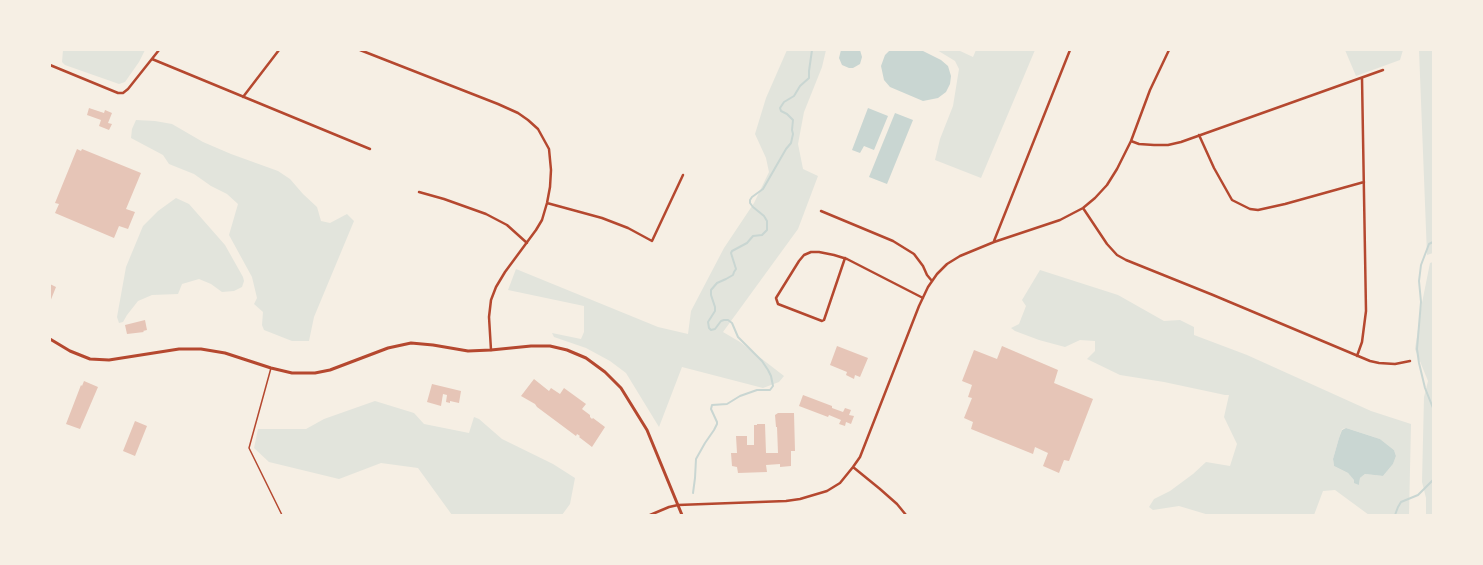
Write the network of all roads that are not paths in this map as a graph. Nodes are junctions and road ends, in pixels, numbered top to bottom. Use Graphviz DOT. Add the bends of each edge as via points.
graph roads {
  1 [pos="159,50"];
  2 [pos="279,50"];
  3 [pos="360,50"];
  4 [pos="1070,50"];
  5 [pos="1169,50"];
  6 [pos="152,59"];
  7 [pos="50,65"];
  8 [pos="1383,70"];
  9 [pos="1362,78"];
  10 [pos="243,97"];
  11 [pos="1199,135"];
  12 [pos="1130,141"];
  13 [pos="370,149"];
  14 [pos="683,174"];
  15 [pos="1364,182"];
  16 [pos="419,192"];
  17 [pos="547,203"];
  18 [pos="1083,208"];
  19 [pos="821,211"];
  20 [pos="994,242"];
  21 [pos="527,243"];
  22 [pos="845,258"];
  23 [pos="932,280"];
  24 [pos="923,298"];
  25 [pos="50,339"];
  26 [pos="491,350"];
  27 [pos="1357,356"];
  28 [pos="1410,361"];
  29 [pos="271,368"];
  30 [pos="853,467"];
  31 [pos="678,505"];
  32 [pos="282,515"];
  33 [pos="650,515"];
  34 [pos="682,515"];
  35 [pos="906,515"];
  1 -- 6 [label="street"];
  2 -- 10 [label="street"];
  3 -- 17 [label="street" via="498,104 518,113 533,124 549,149 551,170"];
  4 -- 20 [label="street"];
  5 -- 12 [label="street"];
  6 -- 7 [label="street" via="128,90 121,93"];
  6 -- 10 [label="street"];
  8 -- 9 [label="street"];
  9 -- 11 [label="street"];
  9 -- 15 [label="street"];
  10 -- 13 [label="street"];
  11 -- 12 [label="street" via="1168,145 1139,144"];
  11 -- 15 [label="street" via="1232,200 1250,209 1258,210 1285,204"];
  12 -- 18 [label="street" via="1107,185"];
  14 -- 17 [label="street" via="652,241 602,218"];
  15 -- 27 [label="street" via="1366,311 1362,342"];
  16 -- 21 [label="street" via="444,198 486,214 507,225"];
  17 -- 21 [label="street" via="540,225"];
  18 -- 20 [label="street" via="1060,220"];
  18 -- 27 [label="street" via="1107,244 1126,260"];
  19 -- 23 [label="street" via="898,244 914,254"];
  20 -- 23 [label="street" via="960,256 947,264"];
  21 -- 26 [label="street" via="505,272 493,294 489,317"];
  22 -- 22 [label="street" via="819,252 804,255 776,298 778,304 822,322"];
  22 -- 24 [label="street"];
  23 -- 24 [label="street"];
  24 -- 30 [label="street" via="869,436"];
  25 -- 29 [label="street" via="90,359 109,360 179,349 201,349 225,353"];
  26 -- 29 [label="street" via="468,351 411,343 388,348 348,364 315,373 292,373"];
  26 -- 31 [label="street" via="550,346 580,356 605,372 621,388 647,430"];
  27 -- 28 [label="street" via="1379,363 1395,364"];
  29 -- 32 [label="lane" via="250,448"];
  30 -- 31 [label="street" via="840,483 827,491 800,499"];
  30 -- 35 [label="street" via="880,488"];
  31 -- 33 [label="street"];
  31 -- 34 [label="street"];
}
